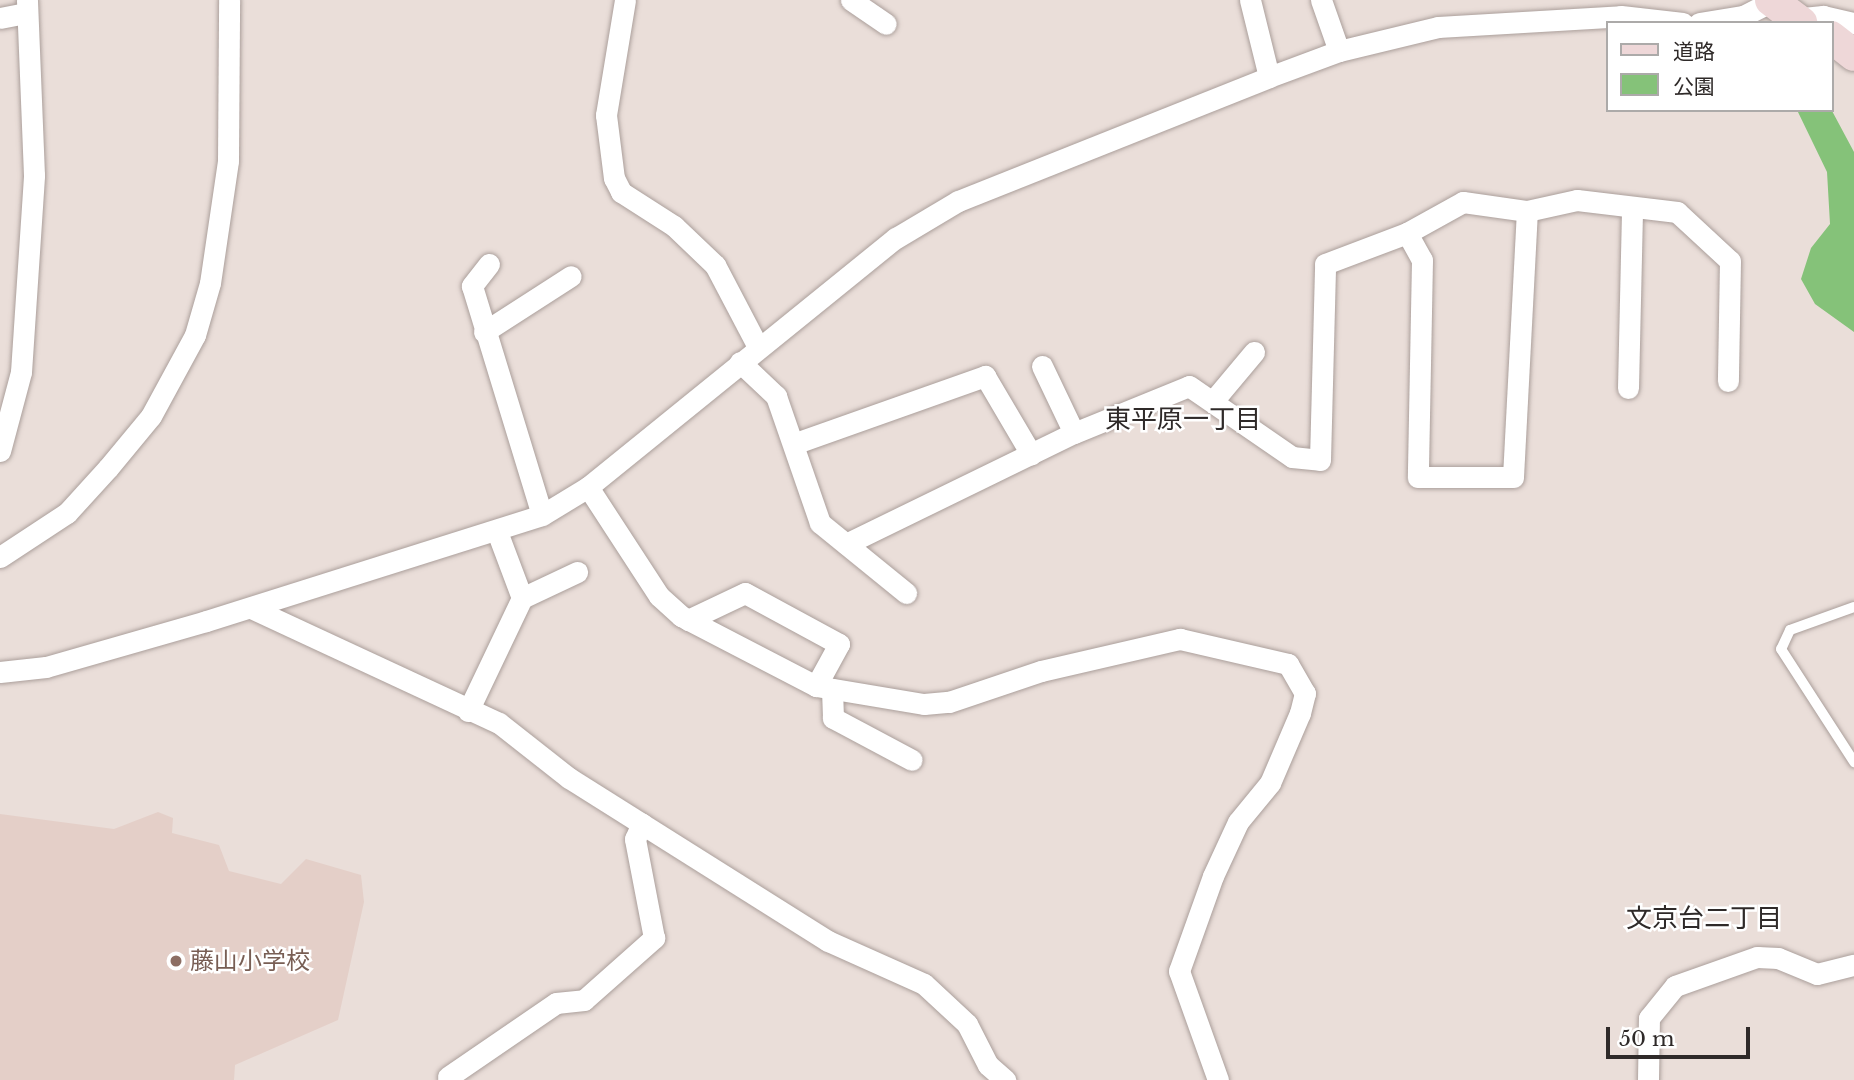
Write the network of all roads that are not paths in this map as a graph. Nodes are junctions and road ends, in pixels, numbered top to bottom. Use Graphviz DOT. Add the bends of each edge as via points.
graph roads {
  1 [pos="229,0"];
  2 [pos="625,0"];
  3 [pos="851,0"];
  4 [pos="1250,0"];
  5 [pos="1321,0"];
  6 [pos="27,6"];
  7 [pos="1513,10"];
  8 [pos="1784,11"];
  9 [pos="0,18"];
  10 [pos="1665,21"];
  11 [pos="1713,21"];
  12 [pos="1854,23"];
  13 [pos="886,24"];
  14 [pos="1833,39"];
  15 [pos="1339,51"];
  16 [pos="1854,55"];
  17 [pos="1269,77"];
  18 [pos="1632,207"];
  19 [pos="1527,211"];
  20 [pos="1407,233"];
  21 [pos="489,264"];
  22 [pos="571,276"];
  23 [pos="484,332"];
  24 [pos="758,347"];
  25 [pos="1254,352"];
  26 [pos="740,362"];
  27 [pos="1042,366"];
  28 [pos="1728,381"];
  29 [pos="1628,388"];
  30 [pos="1213,401"];
  31 [pos="1074,433"];
  32 [pos="796,443"];
  33 [pos="0,451"];
  34 [pos="1031,454"];
  35 [pos="588,487"];
  36 [pos="542,515"];
  37 [pos="498,534"];
  38 [pos="846,544"];
  39 [pos="0,557"];
  40 [pos="577,572"];
  41 [pos="906,593"];
  42 [pos="522,598"];
  43 [pos="1854,607"];
  44 [pos="251,608"];
  45 [pos="688,620"];
  46 [pos="0,672"];
  47 [pos="824,688"];
  48 [pos="468,711"];
  49 [pos="912,760"];
  50 [pos="1854,762"];
  51 [pos="642,823"];
  52 [pos="1854,965"];
  53 [pos="448,1077"];
  54 [pos="1005,1080"];
  55 [pos="1218,1080"];
  56 [pos="1648,1080"];
  1 -- 39 [label="street" via="228,161 210,283 195,335 151,416 108,468 68,513"];
  2 -- 24 [label="street" via="606,116 614,178 621,192 674,226 715,265"];
  3 -- 13 [label="street"];
  4 -- 17 [label="street"];
  5 -- 15 [label="street"];
  6 -- 9 [label="street"];
  6 -- 33 [label="street" via="36,120 26,306 13,417"];
  7 -- 10 [label="street"];
  7 -- 15 [label="street"];
  8 -- 11 [label="street"];
  8 -- 12 [label="street"];
  14 -- 16 [label="street"];
  15 -- 17 [label="street"];
  17 -- 24 [label="street" via="958,201 855,267"];
  18 -- 19 [label="street" via="1577,200"];
  18 -- 28 [label="street" via="1676,212 1730,261"];
  18 -- 29 [label="street"];
  19 -- 20 [label="street" via="1463,202"];
  19 -- 20 [label="street" via="1513,477 1418,477 1422,260"];
  20 -- 30 [label="street" via="1325,264 1320,460 1292,457"];
  21 -- 23 [label="street" via="472,286"];
  22 -- 23 [label="street"];
  23 -- 36 [label="street"];
  24 -- 26 [label="street"];
  25 -- 30 [label="street"];
  26 -- 32 [label="street" via="776,396"];
  26 -- 35 [label="street"];
  27 -- 31 [label="street"];
  30 -- 31 [label="street" via="1189,386 1165,391"];
  31 -- 34 [label="street"];
  32 -- 34 [label="street" via="985,376"];
  32 -- 38 [label="street" via="820,523"];
  34 -- 38 [label="street"];
  35 -- 36 [label="street"];
  35 -- 45 [label="street" via="659,596"];
  36 -- 37 [label="street"];
  37 -- 42 [label="street"];
  37 -- 44 [label="street"];
  38 -- 41 [label="street"];
  40 -- 42 [label="street"];
  42 -- 48 [label="street"];
  43 -- 50 [label="lane" via="1790,630 1781,649"];
  44 -- 46 [label="street" via="46,667"];
  44 -- 48 [label="street"];
  45 -- 47 [label="street"];
  45 -- 47 [label="street" via="745,593 839,643"];
  47 -- 49 [label="street" via="833,718"];
  47 -- 55 [label="street" via="949,702 1041,671 1180,639 1288,664 1305,693 1300,713 1270,783 1238,822 1179,971"];
  48 -- 51 [label="street" via="499,723"];
  51 -- 53 [label="street" via="635,839 654,938 584,999 556,1003"];
  51 -- 54 [label="street" via="828,941 924,984 967,1024 988,1065"];
  52 -- 56 [label="street" via="1818,974 1778,958 1757,957 1675,986 1649,1018"];
}
